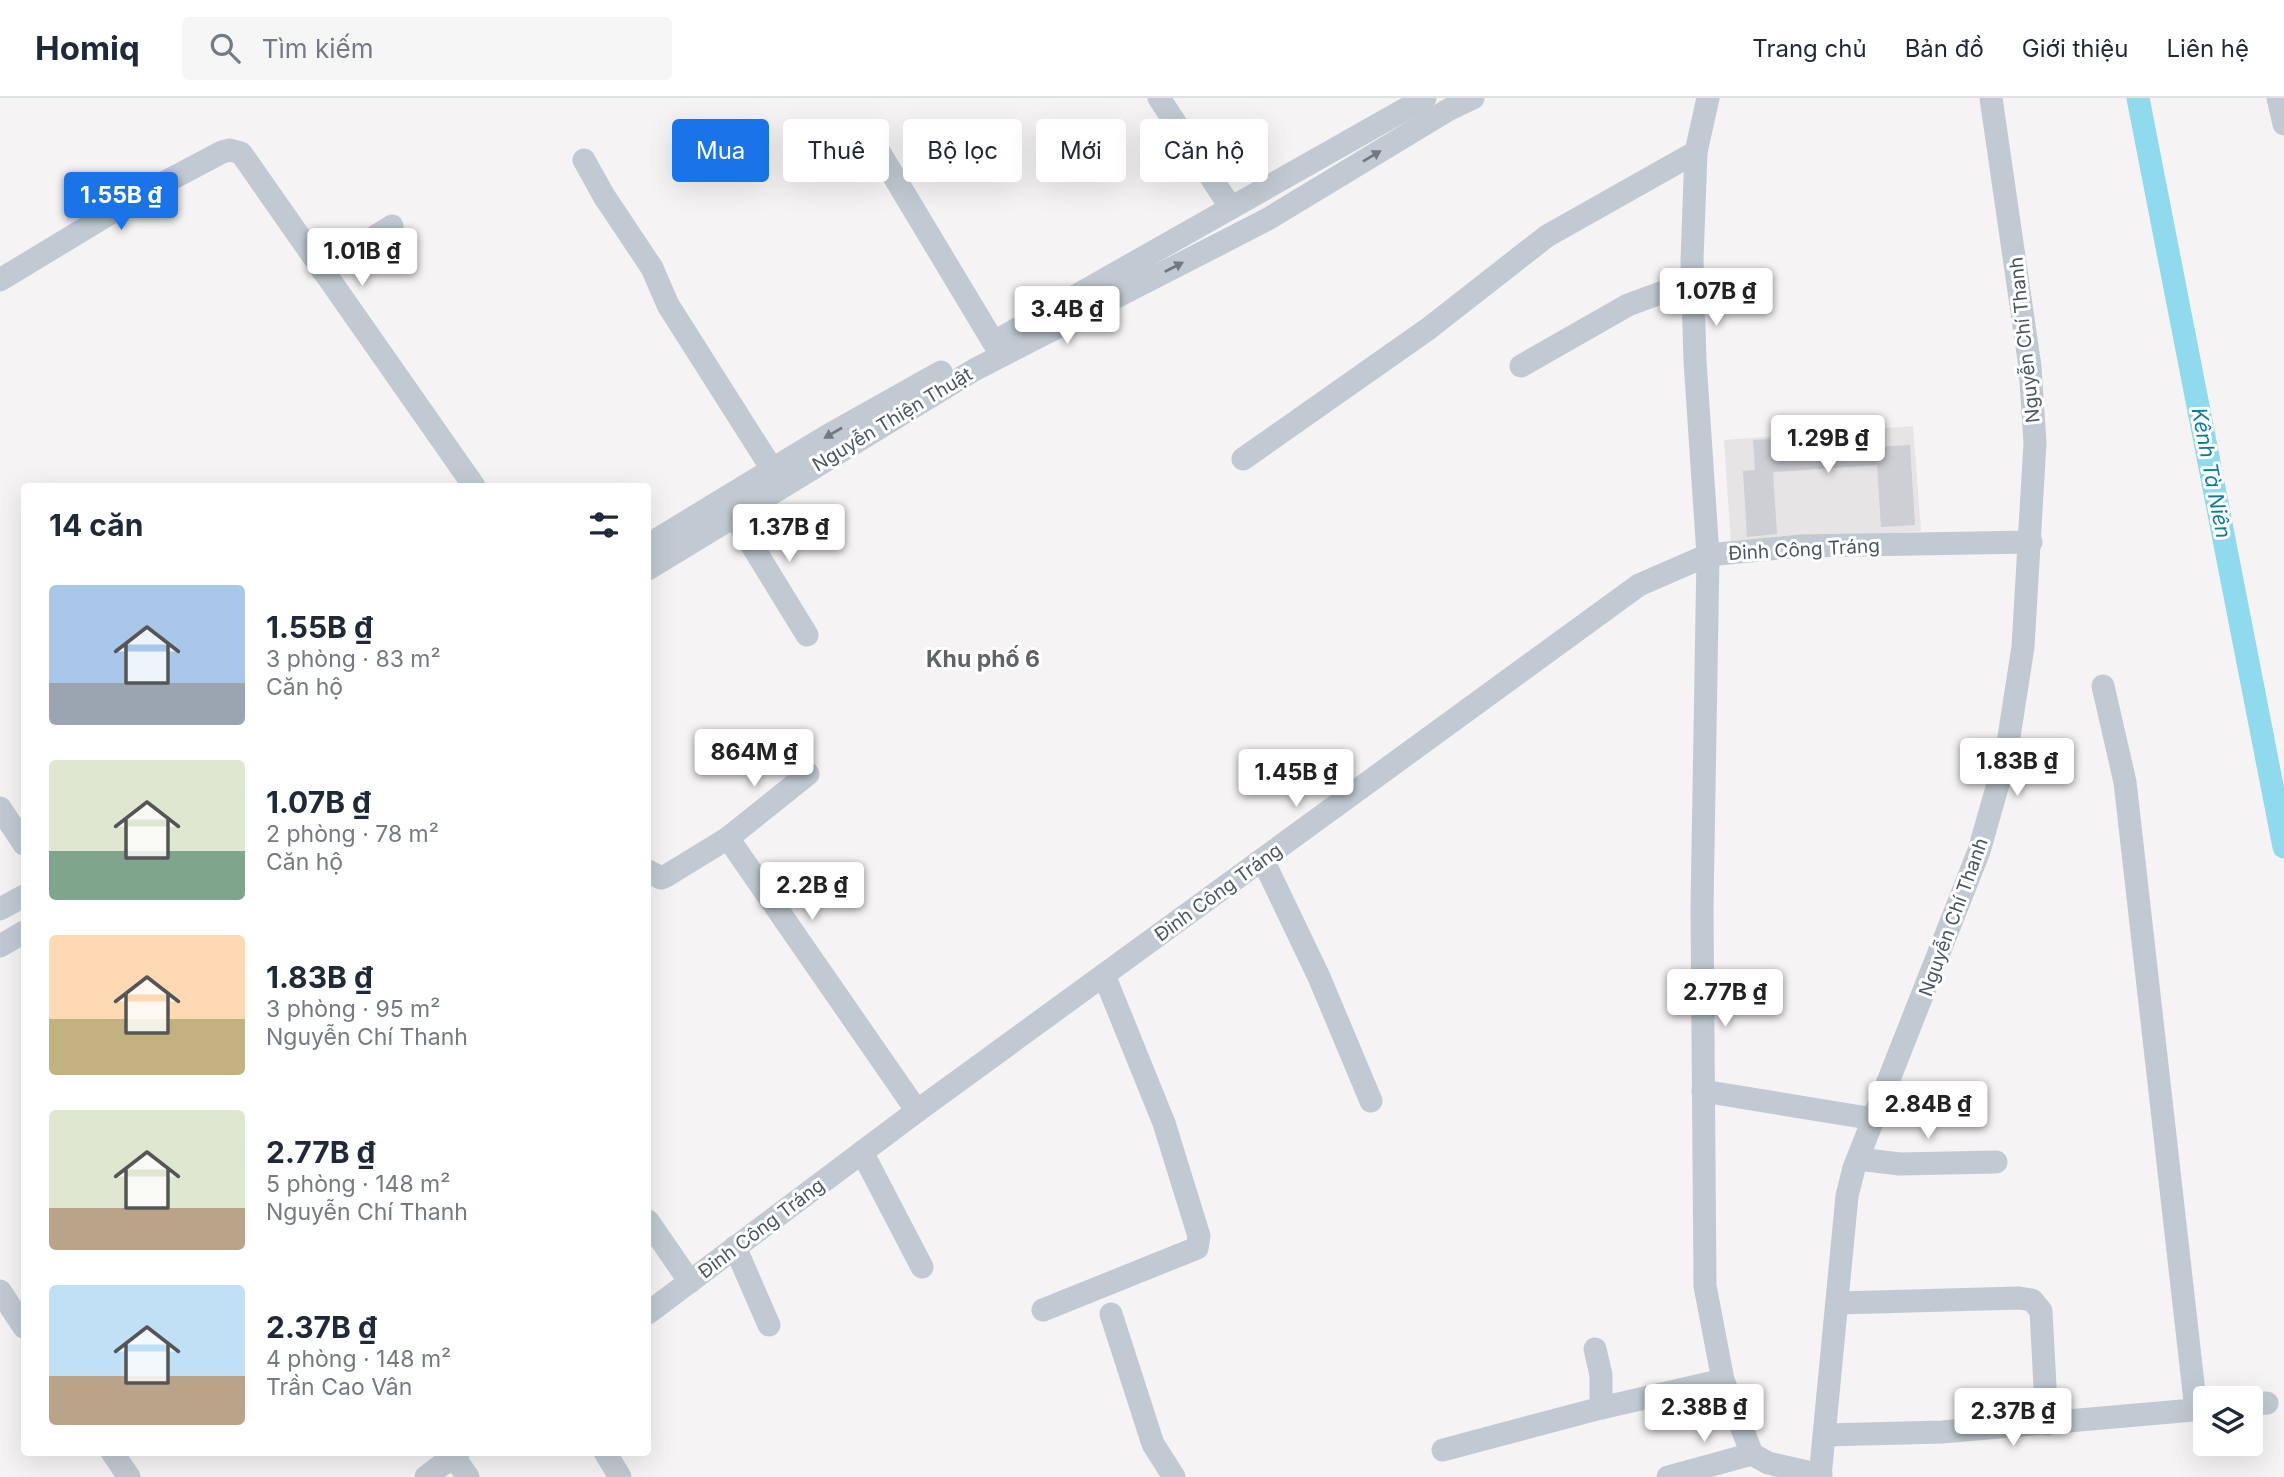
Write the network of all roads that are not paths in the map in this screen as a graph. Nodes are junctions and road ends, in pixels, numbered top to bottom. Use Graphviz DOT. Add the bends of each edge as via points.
graph roads {
  1 [pos="1159,98"];
  2 [pos="1425,98"];
  3 [pos="1473,98"];
  4 [pos="1708,98"];
  5 [pos="1991,98"];
  6 [pos="2278,98"];
  7 [pos="2284,124"];
  8 [pos="1696,152"];
  9 [pos="584,160"];
  10 [pos="889,168"];
  11 [pos="1231,208"];
  12 [pos="392,226"];
  13 [pos="322,270"];
  14 [pos="0,280"];
  15 [pos="1693,281"];
  16 [pos="1089,299"];
  17 [pos="994,342"];
  18 [pos="1521,366"];
  19 [pos="1243,459"];
  20 [pos="777,478"];
  21 [pos="472,483"];
  22 [pos="734,516"];
  23 [pos="2031,542"];
  24 [pos="651,543"];
  25 [pos="1708,555"];
  26 [pos="651,567"];
  27 [pos="807,635"];
  28 [pos="2103,686"];
  29 [pos="808,774"];
  30 [pos="0,808"];
  31 [pos="728,838"];
  32 [pos="21,840"];
  33 [pos="1263,860"];
  34 [pos="651,873"];
  35 [pos="21,898"];
  36 [pos="0,909"];
  37 [pos="21,934"];
  38 [pos="0,946"];
  39 [pos="1104,975"];
  40 [pos="1703,1091"];
  41 [pos="1371,1101"];
  42 [pos="917,1111"];
  43 [pos="1874,1119"];
  44 [pos="862,1152"];
  45 [pos="1858,1159"];
  46 [pos="1996,1162"];
  47 [pos="651,1226"];
  48 [pos="735,1247"];
  49 [pos="922,1267"];
  50 [pos="690,1282"];
  51 [pos="0,1291"];
  52 [pos="1838,1303"];
  53 [pos="1043,1310"];
  54 [pos="651,1312"];
  55 [pos="1111,1314"];
  56 [pos="16,1318"];
  57 [pos="769,1325"];
  58 [pos="1595,1349"];
  59 [pos="1723,1380"];
  60 [pos="2198,1386"];
  61 [pos="1601,1408"];
  62 [pos="2193,1410"];
  63 [pos="2047,1424"];
  64 [pos="1826,1435"];
  65 [pos="1443,1450"];
  66 [pos="1752,1454"];
  67 [pos="115,1456"];
  68 [pos="456,1456"];
  69 [pos="458,1456"];
  70 [pos="607,1456"];
  71 [pos="1820,1476"];
  72 [pos="129,1477"];
  73 [pos="426,1477"];
  74 [pos="468,1477"];
  75 [pos="620,1477"];
  76 [pos="1174,1477"];
  77 [pos="1668,1477"];
  1 -- 11 [label="street"];
  2 -- 11 [label="street, Nguyễn Thiện Thuật"];
  16 -- 3 [label="street, Nguyễn Thiện Thuật, one-way" via="1268,219"];
  4 -- 8 [label="street"];
  5 -- 23 [label="street, Nguyễn Chí Thanh" via="2031,367 2035,443"];
  6 -- 7 [label="street"];
  8 -- 15 [label="street"];
  8 -- 19 [label="street" via="1547,236 1428,329"];
  9 -- 20 [label="street"];
  10 -- 17 [label="street"];
  11 -- 16 [label="street, Nguyễn Thiện Thuật"];
  12 -- 13 [label="street"];
  13 -- 14 [label="street" via="241,153 230,150 137,197"];
  13 -- 21 [label="street"];
  15 -- 18 [label="street" via="1628,305"];
  15 -- 25 [label="street"];
  16 -- 17 [label="street, Nguyễn Thiện Thuật"];
  16 -- 20 [label="street, Nguyễn Thiện Thuật" via="974,370"];
  17 -- 20 [label="street, Nguyễn Thiện Thuật, one-way"];
  20 -- 22 [label="street, Nguyễn Thiện Thuật"];
  20 -- 24 [label="street, Nguyễn Thiện Thuật"];
  22 -- 26 [label="street, Nguyễn Thiện Thuật"];
  22 -- 27 [label="street"];
  23 -- 25 [label="street, Đinh Công Tráng" via="1801,546"];
  23 -- 43 [label="street, Nguyễn Chí Thanh" via="2023,647 2006,756 1979,851"];
  25 -- 33 [label="street, Đinh Công Tráng" via="1639,585"];
  25 -- 40 [label="street"];
  28 -- 60 [label="street" via="2125,782"];
  29 -- 31 [label="street"];
  30 -- 32 [label="street"];
  31 -- 34 [label="street" via="666,876"];
  31 -- 42 [label="street"];
  33 -- 39 [label="street, Đinh Công Tráng"];
  33 -- 41 [label="street" via="1320,977"];
  35 -- 36 [label="street"];
  37 -- 38 [label="street"];
  39 -- 42 [label="street, Đinh Công Tráng"];
  39 -- 53 [label="street" via="1164,1123 1199,1236 1197,1248"];
  40 -- 43 [label="street"];
  40 -- 59 [label="street" via="1705,1286"];
  42 -- 44 [label="street, Đinh Công Tráng"];
  43 -- 45 [label="street, Nguyễn Chí Thanh"];
  44 -- 48 [label="street, Đinh Công Tráng"];
  44 -- 49 [label="street"];
  45 -- 46 [label="street" via="1900,1164"];
  45 -- 52 [label="street, Nguyễn Chí Thanh" via="1843,1224"];
  47 -- 50 [label="street"];
  48 -- 50 [label="street, Đinh Công Tráng"];
  48 -- 57 [label="street"];
  50 -- 54 [label="street, Đinh Công Tráng"];
  51 -- 56 [label="street"];
  52 -- 63 [label="street" via="2032,1300 2041,1311"];
  52 -- 64 [label="street, Nguyễn Chí Thanh"];
  55 -- 76 [label="street" via="1153,1444"];
  58 -- 61 [label="street"];
  59 -- 61 [label="street"];
  59 -- 66 [label="street"];
  61 -- 65 [label="street"];
  62 -- 63 [label="street"];
  63 -- 64 [label="street"];
  64 -- 71 [label="street, Nguyễn Chí Thanh"];
  66 -- 71 [label="street" via="1768,1463"];
  66 -- 77 [label="street"];
  67 -- 72 [label="street"];
  68 -- 73 [label="street"];
  69 -- 74 [label="street"];
  70 -- 75 [label="street"];
}
